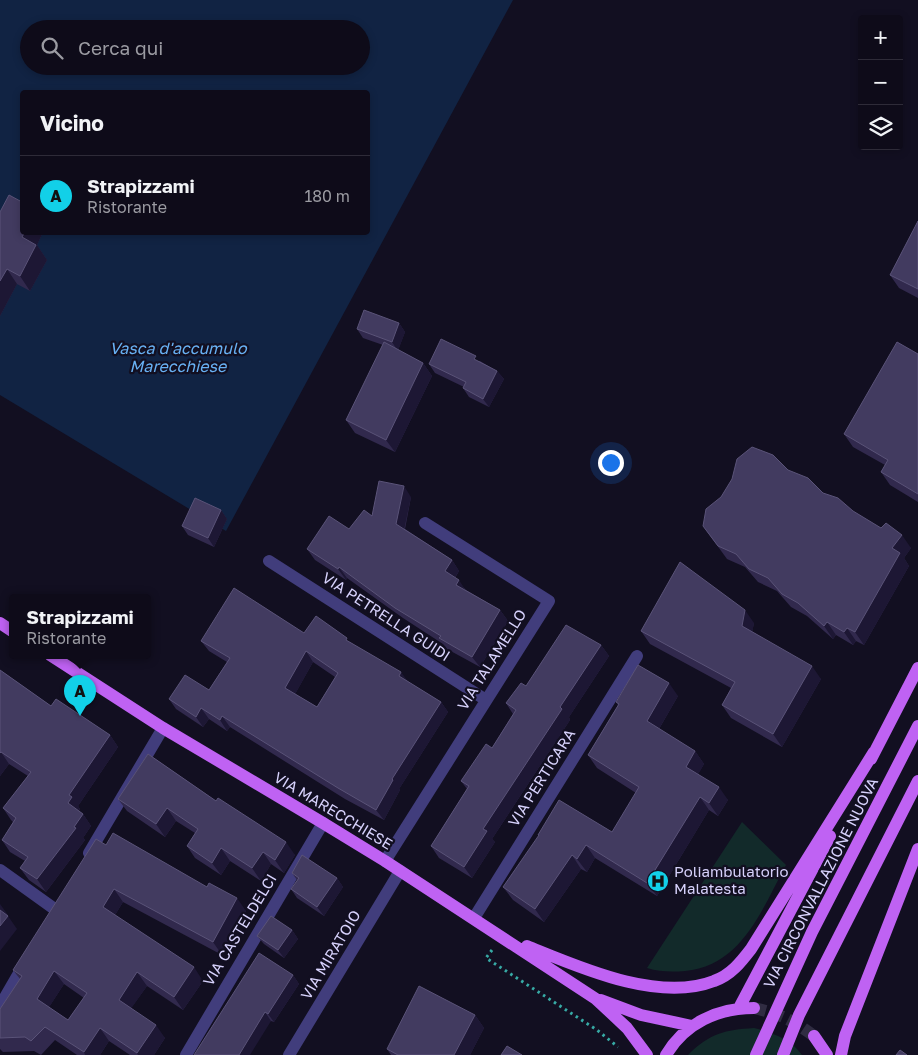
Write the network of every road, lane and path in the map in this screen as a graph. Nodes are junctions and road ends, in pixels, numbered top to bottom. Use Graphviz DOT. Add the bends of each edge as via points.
graph roads {
  1 [pos="425,523"];
  2 [pos="269,561"];
  3 [pos="637,656"];
  4 [pos="56,659"];
  5 [pos="918,668"];
  6 [pos="486,700"];
  7 [pos="918,726"];
  8 [pos="163,728"];
  9 [pos="874,752"];
  10 [pos="918,781"];
  11 [pos="323,823"];
  12 [pos="918,849"];
  13 [pos="85,860"];
  14 [pos="385,861"];
  15 [pos="0,870"];
  16 [pos="400,871"];
  17 [pos="56,910"];
  18 [pos="474,918"];
  19 [pos="500,935"];
  20 [pos="32,950"];
  21 [pos="596,999"];
  22 [pos="0,1006"];
  23 [pos="739,1008"];
  24 [pos="754,1008"];
  25 [pos="692,1026"];
  26 [pos="814,1036"];
  27 [pos="622,1050"];
  28 [pos="186,1055"];
  29 [pos="290,1055"];
  30 [pos="647,1055"];
  31 [pos="666,1055"];
  32 [pos="756,1055"];
  33 [pos="783,1055"];
  34 [pos="827,1055"];
  35 [pos="841,1055"];
  1 -- 6 [label="street, VIA TALAMELLO" via="548,601"];
  2 -- 6 [label="street, VIA PETRELLA GUIDI"];
  3 -- 18 [label="street, VIA PERTICARA"];
  4 -- 8 [label="main road, VIA MARECCHIESE"];
  5 -- 9 [label="main road"];
  6 -- 14 [label="street, VIA TALAMELLO"];
  7 -- 32 [label="main road, VIA CIRCONVALLAZIONE NUOVA, bridge" via="812,932"];
  8 -- 11 [label="main road, VIA MARECCHIESE"];
  8 -- 13 [label="street"];
  9 -- 19 [label="main road" via="752,949 736,968 715,981 685,988 637,985 595,974"];
  9 -- 23 [label="main road"];
  10 -- 33 [label="main road, bridge" via="798,1015"];
  11 -- 14 [label="main road, VIA MARECCHIESE"];
  11 -- 28 [label="street, VIA CASTELDELCI"];
  12 -- 35 [label="main road" via="845,1036"];
  14 -- 16 [label="main road, VIA MARECCHIESE"];
  15 -- 17 [label="street"];
  16 -- 18 [label="main road, VIA MARECCHIESE"];
  16 -- 29 [label="street, VIA MIRATOIO"];
  18 -- 19 [label="main road, VIA MARECCHIESE"];
  19 -- 21 [label="main road, VIA MARECCHIESE"];
  19 -- 27 [label="path" via="486,958 597,1030"];
  20 -- 22 [label="street"];
  21 -- 25 [label="main road, VIA MARECCHIESE" via="642,1015"];
  21 -- 30 [label="main road, VIA MARECCHIESE" via="627,1028"];
  23 -- 24 [label="main road"];
  23 -- 25 [label="main road" via="707,1017"];
  25 -- 31 [label="main road"];
  26 -- 34 [label="main road"];
}
